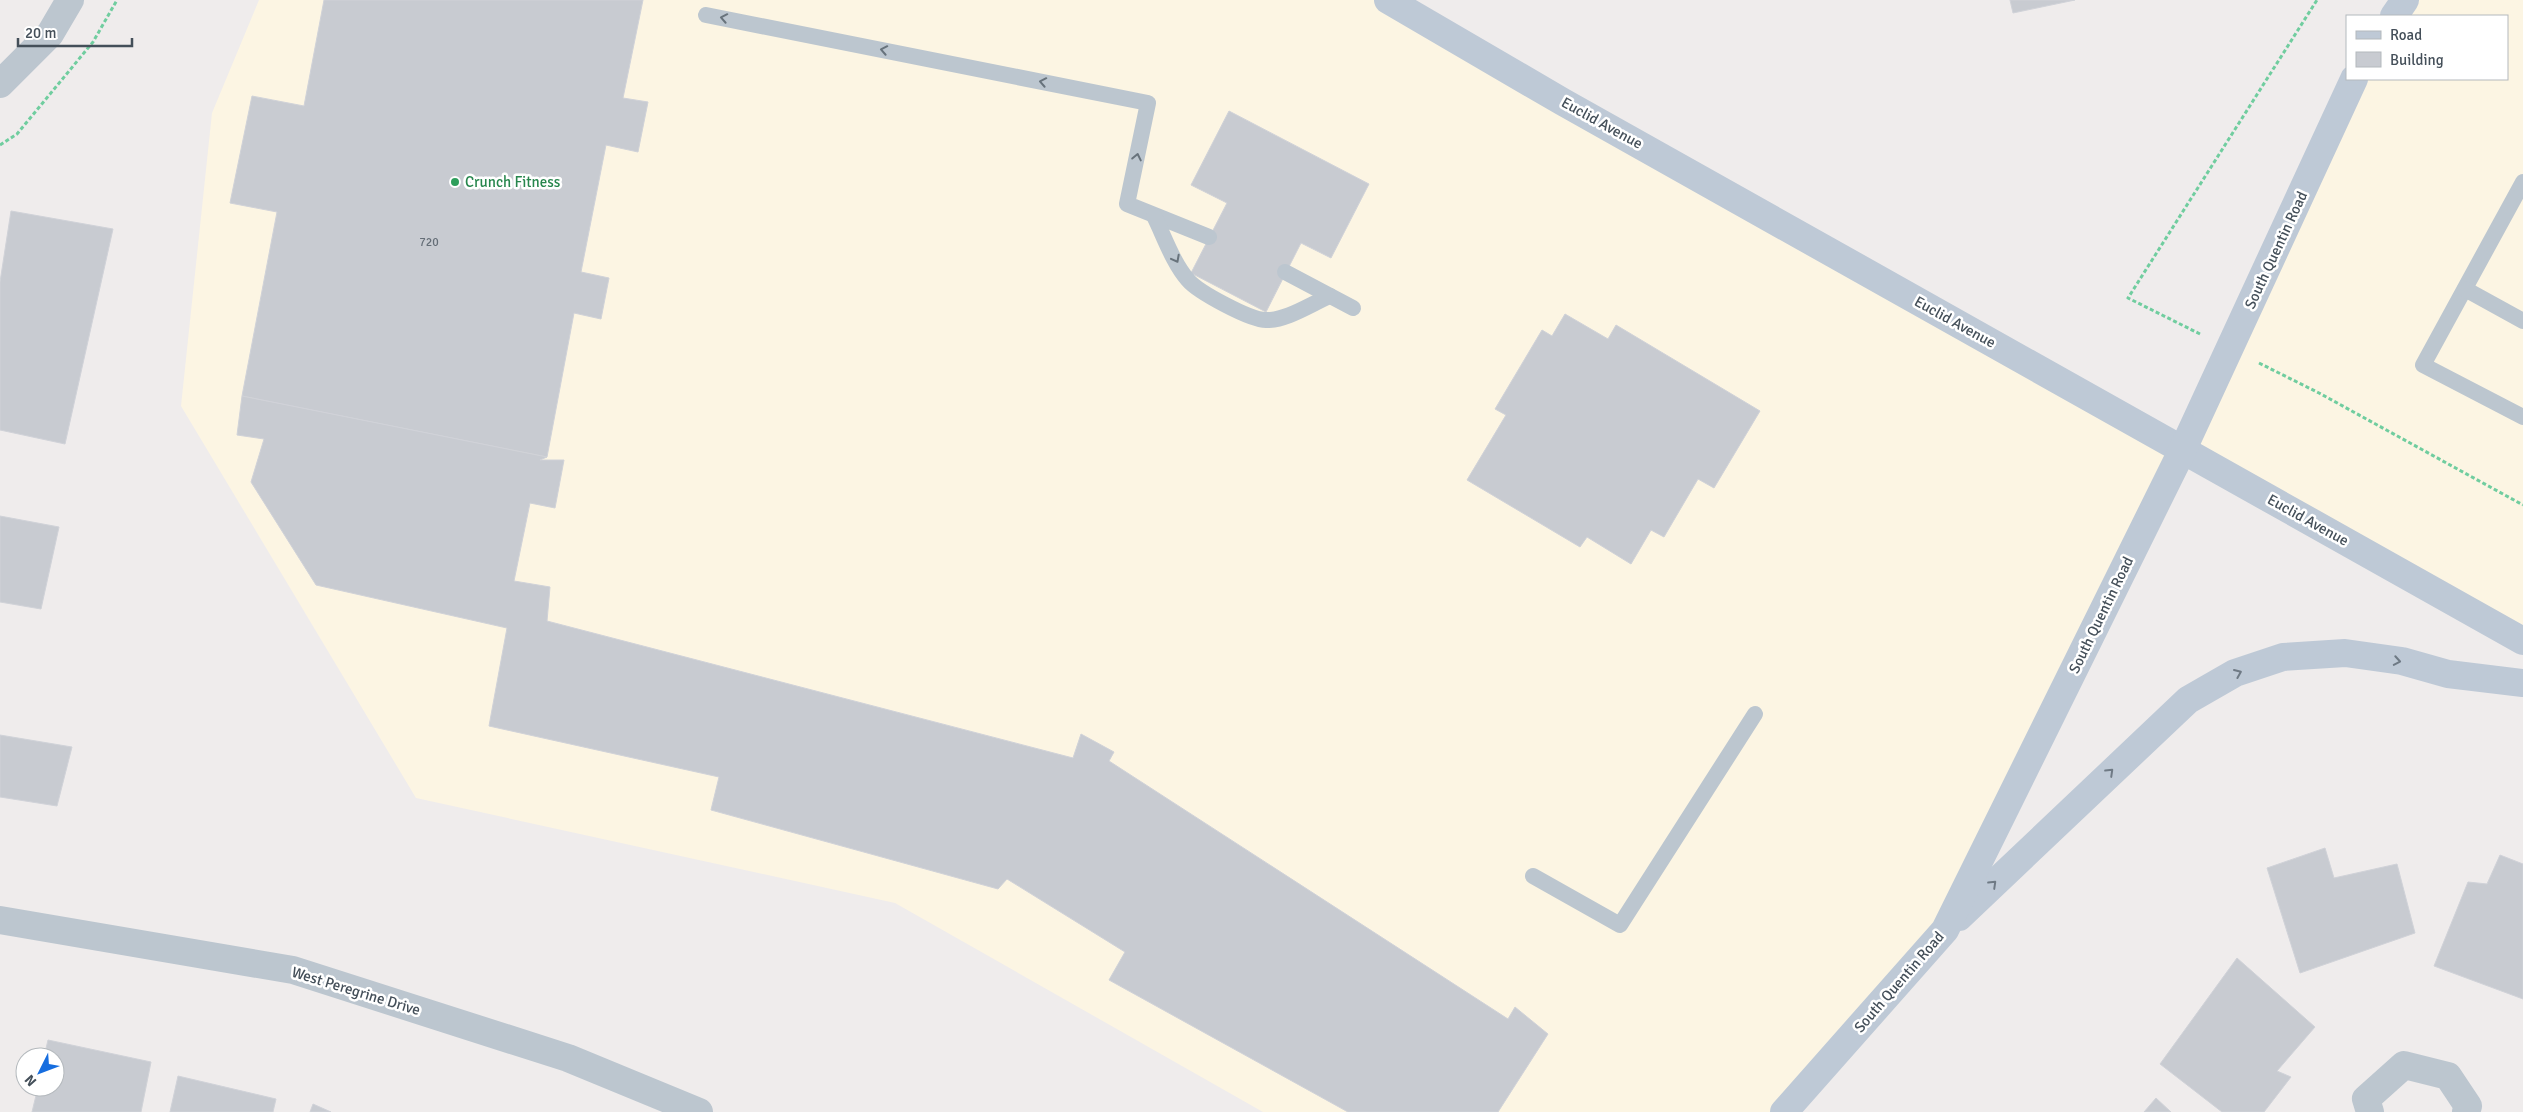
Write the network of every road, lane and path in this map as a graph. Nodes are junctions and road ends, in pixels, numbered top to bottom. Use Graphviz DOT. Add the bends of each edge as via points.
graph roads {
  1 [pos="70,0"];
  2 [pos="117,0"];
  3 [pos="1388,0"];
  4 [pos="2317,0"];
  5 [pos="2404,0"];
  6 [pos="706,15"];
  7 [pos="2395,15"];
  8 [pos="2354,80"];
  9 [pos="0,84"];
  10 [pos="0,145"];
  11 [pos="2523,182"];
  12 [pos="1154,216"];
  13 [pos="1209,237"];
  14 [pos="1286,272"];
  15 [pos="2465,289"];
  16 [pos="1330,296"];
  17 [pos="2128,298"];
  18 [pos="1353,308"];
  19 [pos="2523,321"];
  20 [pos="2318,393"];
  21 [pos="2523,417"];
  22 [pos="2183,449"];
  23 [pos="2523,505"];
  24 [pos="2523,641"];
  25 [pos="2523,682"];
  26 [pos="1755,714"];
  27 [pos="1533,876"];
  28 [pos="0,920"];
  29 [pos="1945,930"];
  30 [pos="699,1112"];
  31 [pos="1784,1112"];
  32 [pos="2370,1112"];
  33 [pos="2466,1112"];
  1 -- 9 [label="street" via="50,34"];
  2 -- 10 [label="path" via="92,42 17,134"];
  3 -- 22 [label="main road, Euclid Avenue" via="1528,82"];
  4 -- 17 [label="path"];
  5 -- 7 [label="main road"];
  12 -- 6 [label="lane, one-way" via="1126,204 1148,103"];
  8 -- 22 [label="main road, South Quentin Road"];
  11 -- 15 [label="lane"];
  12 -- 13 [label="lane"];
  12 -- 16 [label="lane, one-way" via="1188,281 1229,307 1265,320 1282,317"];
  14 -- 16 [label="lane"];
  15 -- 19 [label="lane"];
  15 -- 21 [label="lane" via="2423,365"];
  16 -- 18 [label="lane"];
  20 -- 23 [label="path"];
  22 -- 24 [label="main road, Euclid Avenue"];
  22 -- 29 [label="main road, South Quentin Road"];
  29 -- 25 [label="main road, one-way" via="2188,700 2235,673 2284,657 2345,653 2402,661 2448,674"];
  26 -- 27 [label="lane" via="1620,925"];
  28 -- 30 [label="street, West Peregrine Drive" via="293,970 568,1058"];
  29 -- 31 [label="main road, South Quentin Road"];
  32 -- 33 [label="street" via="2366,1099 2404,1065 2448,1076 2468,1106"];
}
